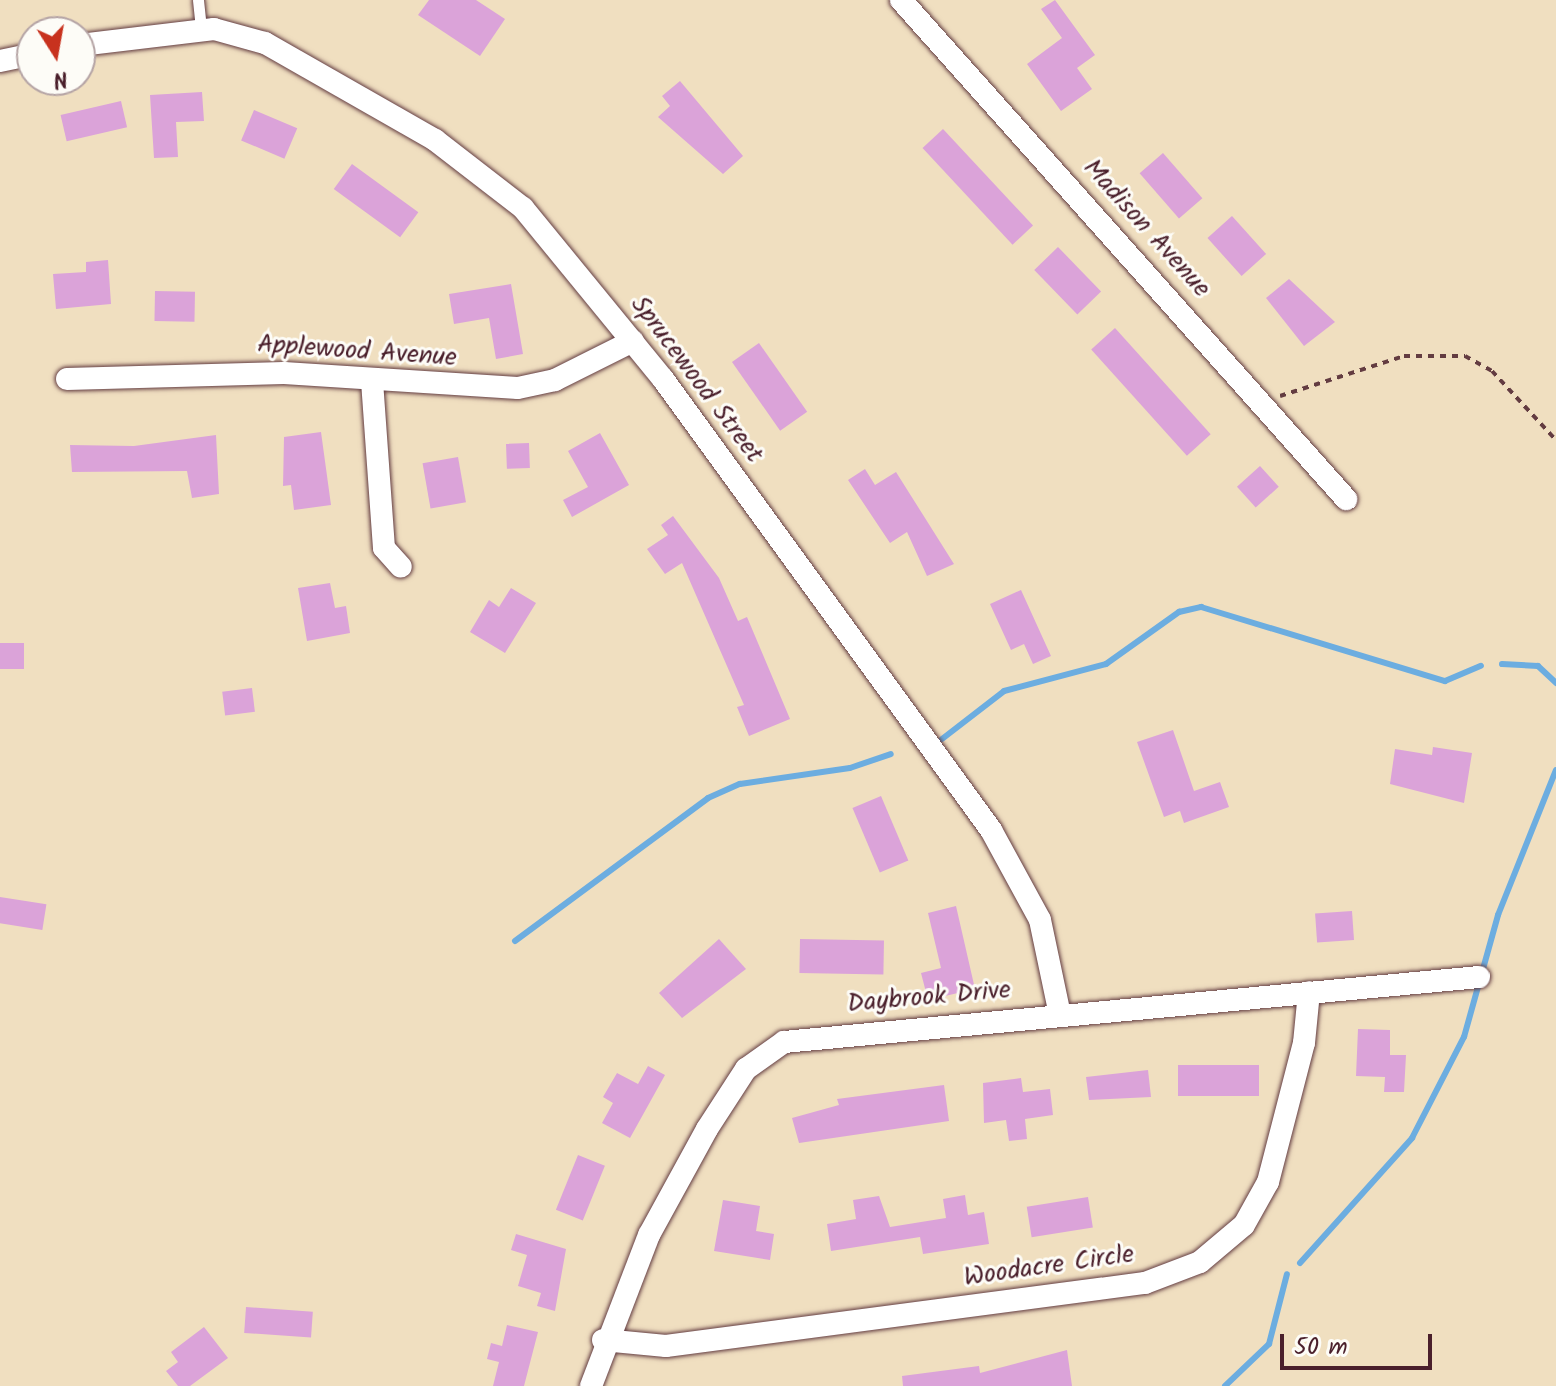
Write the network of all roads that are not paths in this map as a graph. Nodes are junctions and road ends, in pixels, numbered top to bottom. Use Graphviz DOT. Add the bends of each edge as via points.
graph roads {
  1 [pos="198,0"];
  2 [pos="901,0"];
  3 [pos="201,29"];
  4 [pos="96,43"];
  5 [pos="633,341"];
  6 [pos="67,379"];
  7 [pos="372,381"];
  8 [pos="1346,499"];
  9 [pos="401,567"];
  10 [pos="1479,977"];
  11 [pos="1309,992"];
  12 [pos="1060,1015"];
  13 [pos="603,1340"];
  14 [pos="591,1386"];
  1 -- 3 [label="lane"];
  2 -- 8 [label="street, Madison Avenue"];
  3 -- 4 [label="street, Sprucewood Street"];
  3 -- 5 [label="street, Sprucewood Street" via="265,43 459,158 554,240"];
  5 -- 7 [label="street, Applewood Avenue" via="555,380 518,388"];
  5 -- 12 [label="street, Sprucewood Street" via="991,830 1040,920"];
  6 -- 7 [label="street, Applewood Avenue" via="216,372"];
  7 -- 9 [label="street" via="384,548"];
  10 -- 11 [label="street, Daybrook Drive"];
  11 -- 12 [label="street, Daybrook Drive"];
  11 -- 13 [label="street, Woodacre Circle" via="1301,1058 1268,1182 1244,1225 1200,1262 1145,1283 682,1344"];
  12 -- 13 [label="street, Daybrook Drive" via="811,1037 757,1056 649,1235"];
  13 -- 14 [label="street, Daybrook Drive"];
}
